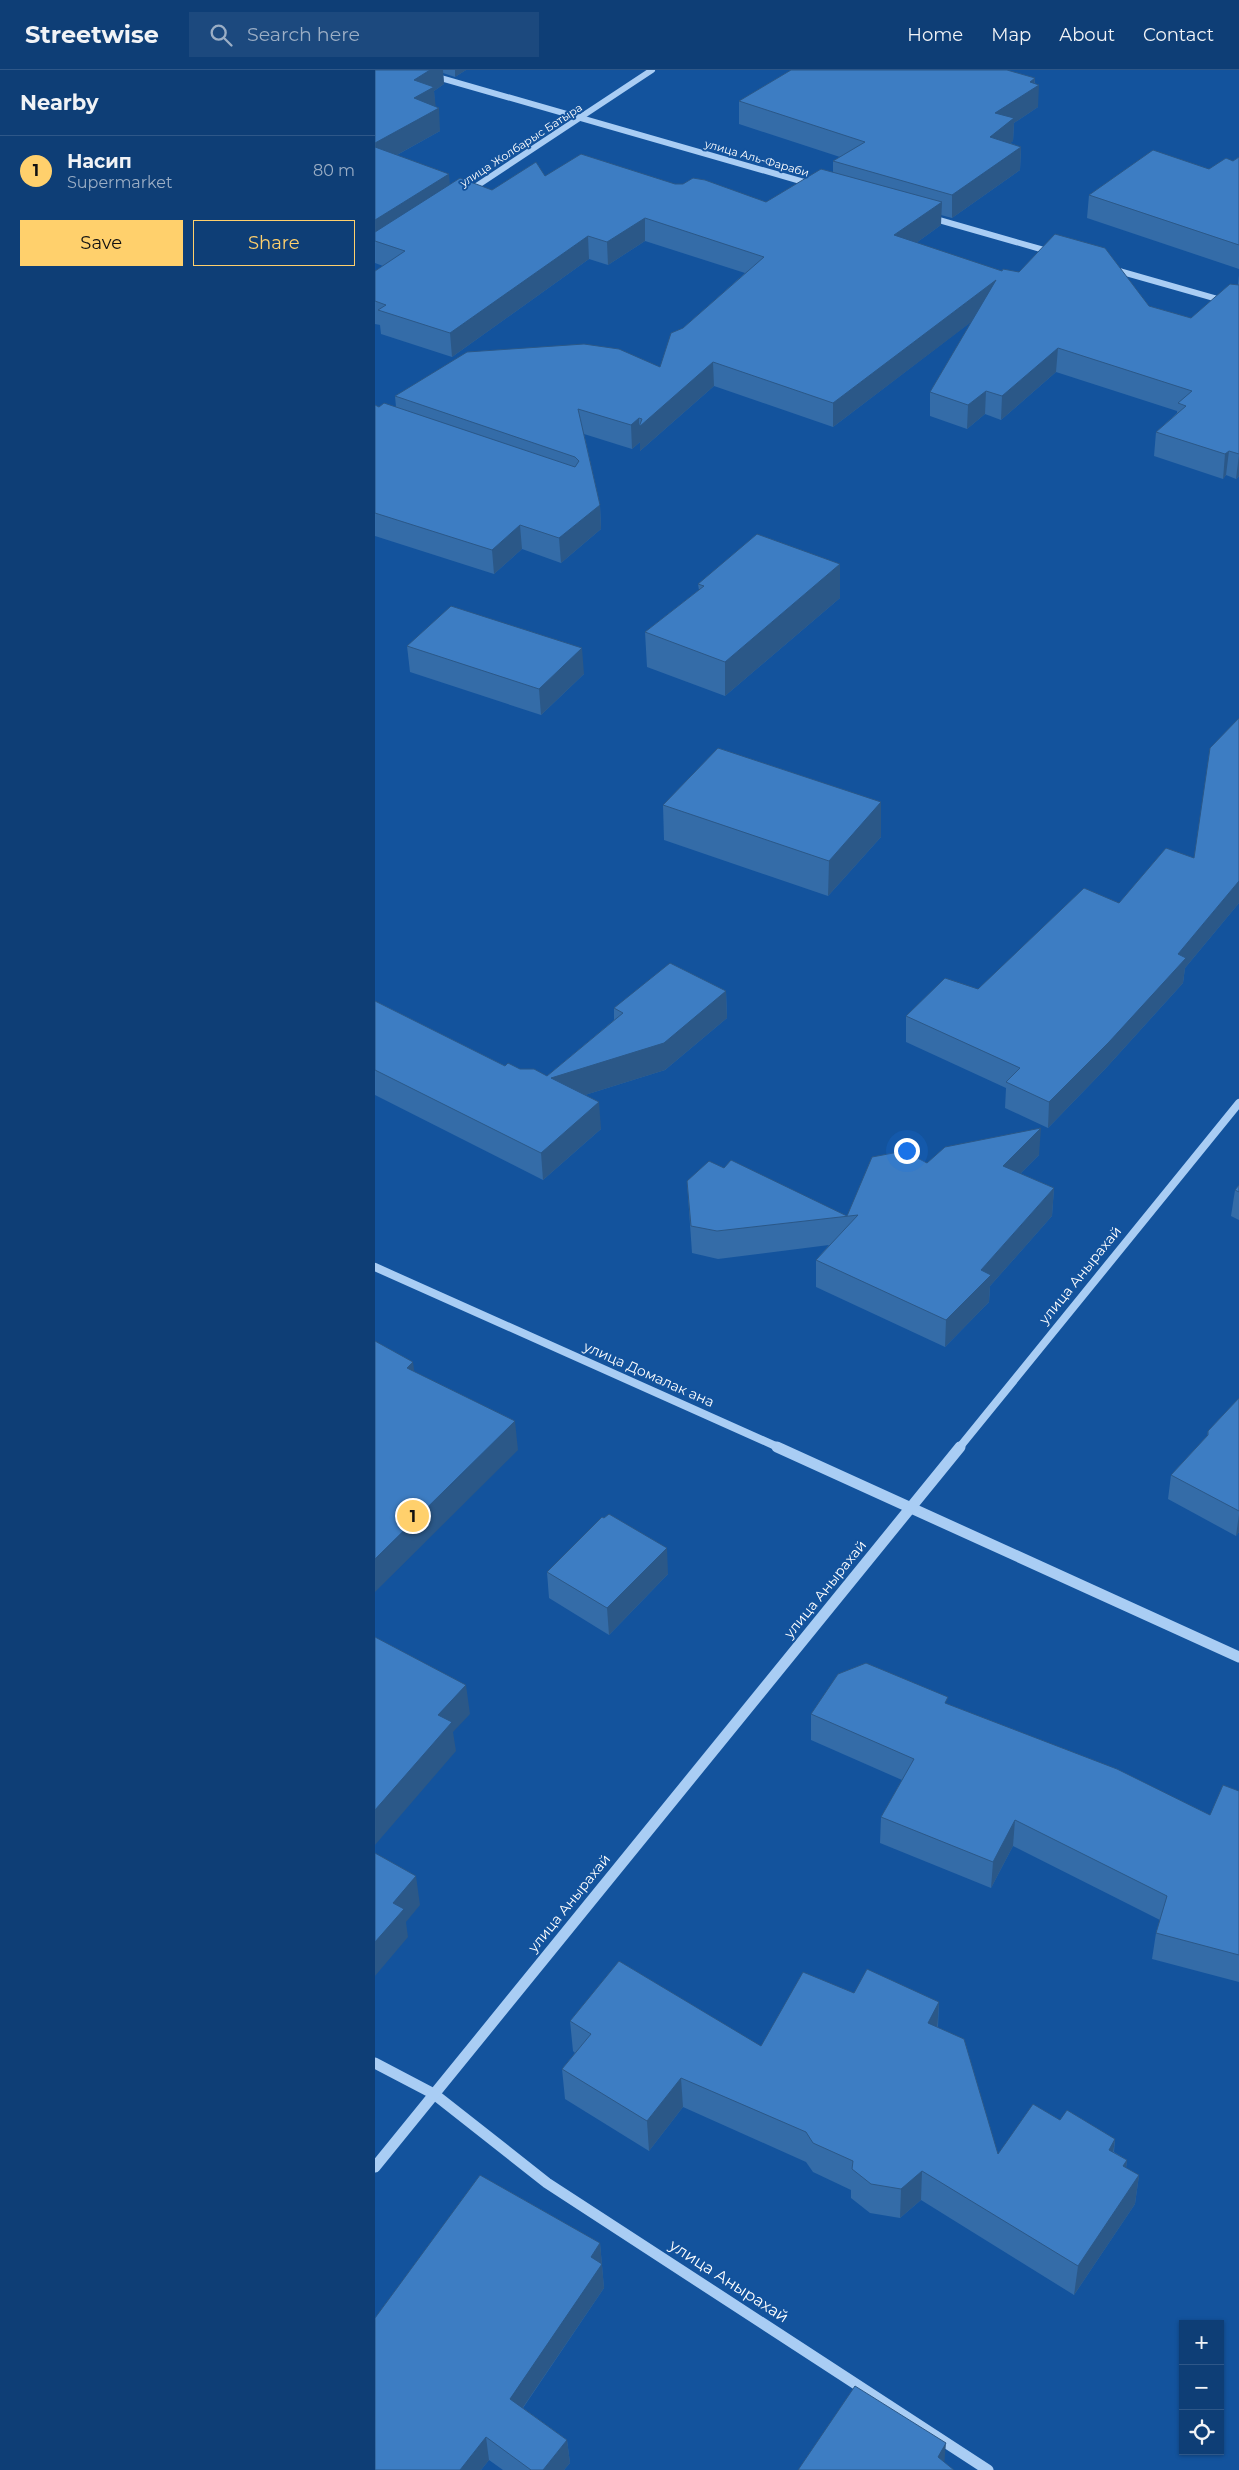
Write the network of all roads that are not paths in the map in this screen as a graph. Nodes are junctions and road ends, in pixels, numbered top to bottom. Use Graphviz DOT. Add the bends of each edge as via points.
graph roads {
  1 [pos="413,70"];
  2 [pos="652,70"];
  3 [pos="581,119"];
  4 [pos="814,185"];
  5 [pos="466,193"];
  6 [pos="927,216"];
  7 [pos="1059,254"];
  8 [pos="1107,268"];
  9 [pos="1239,305"];
  10 [pos="1239,1103"];
  11 [pos="375,1268"];
  12 [pos="910,1508"];
  13 [pos="1239,1657"];
  14 [pos="375,2063"];
  15 [pos="434,2094"];
  16 [pos="375,2167"];
  17 [pos="988,2470"];
  1 -- 3 [label="street, улица Аль-Фараби"];
  2 -- 3 [label="street, улица Жолбарыс Батыра"];
  3 -- 4 [label="street, улица Аль-Фараби"];
  3 -- 5 [label="street, улица Жолбарыс Батыра"];
  6 -- 7 [label="street"];
  8 -- 9 [label="street"];
  10 -- 12 [label="street, улица Анырахай"];
  11 -- 12 [label="street, улица Домалак ана"];
  12 -- 13 [label="street, улица Домалак ана"];
  12 -- 15 [label="street, улица Анырахай"];
  14 -- 15 [label="street"];
  15 -- 16 [label="street, улица Анырахай"];
  15 -- 17 [label="street, улица Анырахай" via="547,2183"];
}
